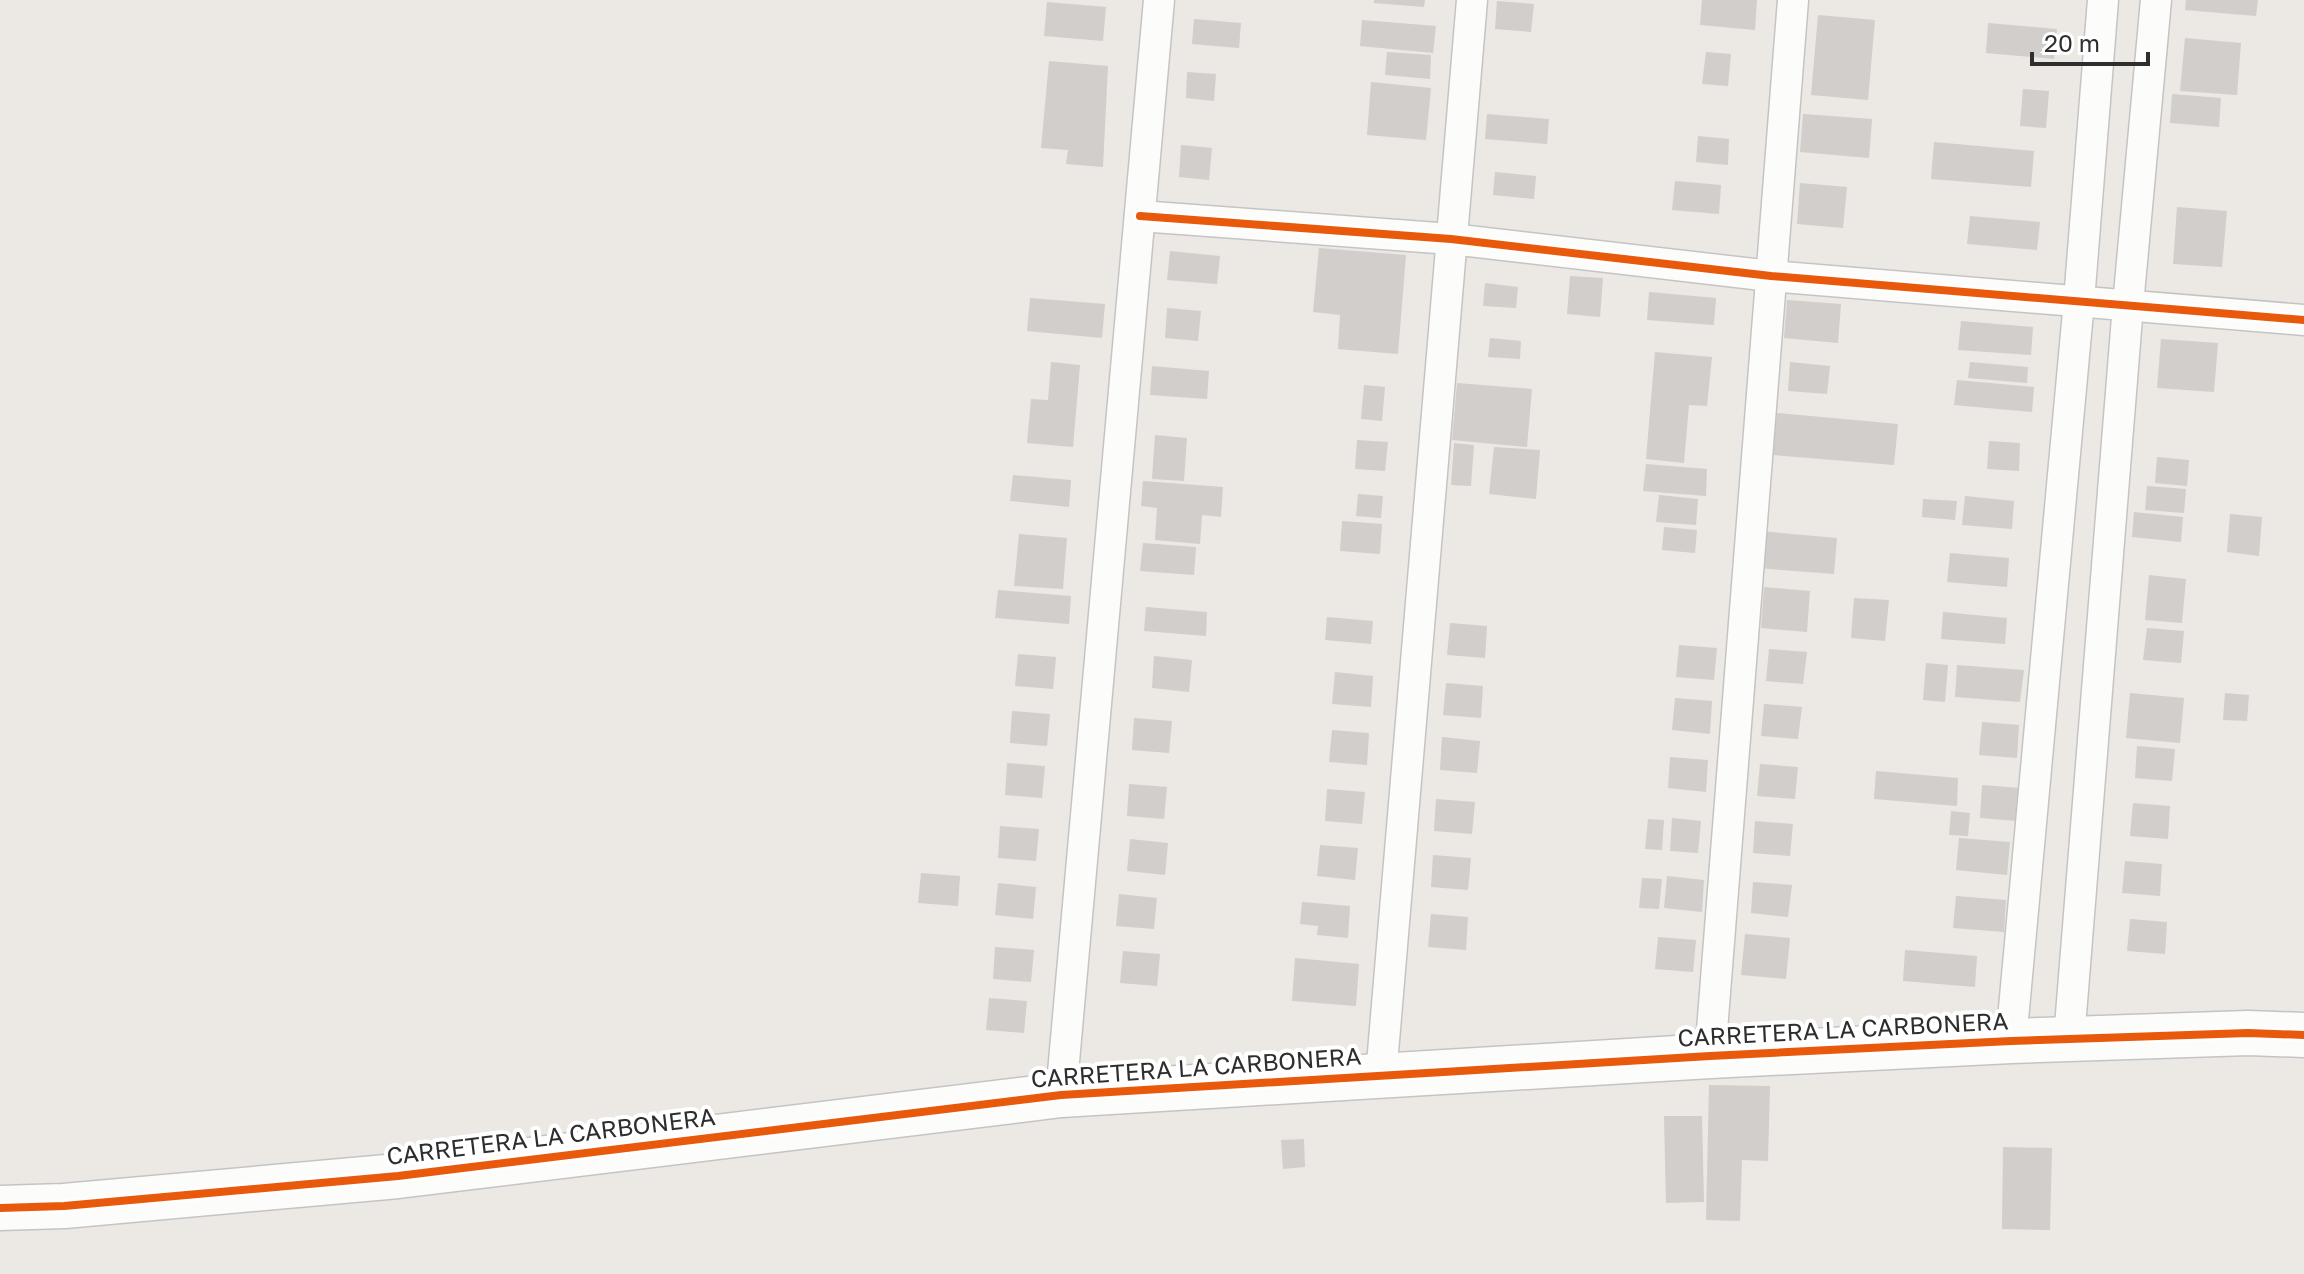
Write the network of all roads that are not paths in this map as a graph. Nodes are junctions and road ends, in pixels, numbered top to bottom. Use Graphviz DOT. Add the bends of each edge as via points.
graph roads {
  1 [pos="1159,0"];
  2 [pos="1472,0"];
  3 [pos="1793,0"];
  4 [pos="2103,0"];
  5 [pos="2156,0"];
  6 [pos="1140,216"];
  7 [pos="1451,239"];
  8 [pos="1771,276"];
  9 [pos="2079,301"];
  10 [pos="2128,305"];
  11 [pos="2304,320"];
  12 [pos="2304,1035"];
  13 [pos="2069,1039"];
  14 [pos="2011,1041"];
  15 [pos="1710,1056"];
  16 [pos="1381,1076"];
  17 [pos="1061,1095"];
  18 [pos="0,1208"];
  1 -- 6 [label="street"];
  2 -- 7 [label="street"];
  3 -- 8 [label="street"];
  4 -- 9 [label="street"];
  5 -- 10 [label="street"];
  6 -- 7 [label="street"];
  6 -- 17 [label="street"];
  7 -- 8 [label="street"];
  7 -- 16 [label="street"];
  8 -- 9 [label="street"];
  8 -- 15 [label="street"];
  9 -- 10 [label="street"];
  9 -- 14 [label="street"];
  10 -- 11 [label="street"];
  10 -- 13 [label="street"];
  12 -- 13 [label="street, CARRETERA LA CARBONERA"];
  13 -- 14 [label="street, CARRETERA LA CARBONERA"];
  14 -- 15 [label="street, CARRETERA LA CARBONERA"];
  15 -- 16 [label="street, CARRETERA LA CARBONERA"];
  16 -- 17 [label="street, CARRETERA LA CARBONERA"];
  17 -- 18 [label="street, CARRETERA LA CARBONERA" via="398,1176"];
}
